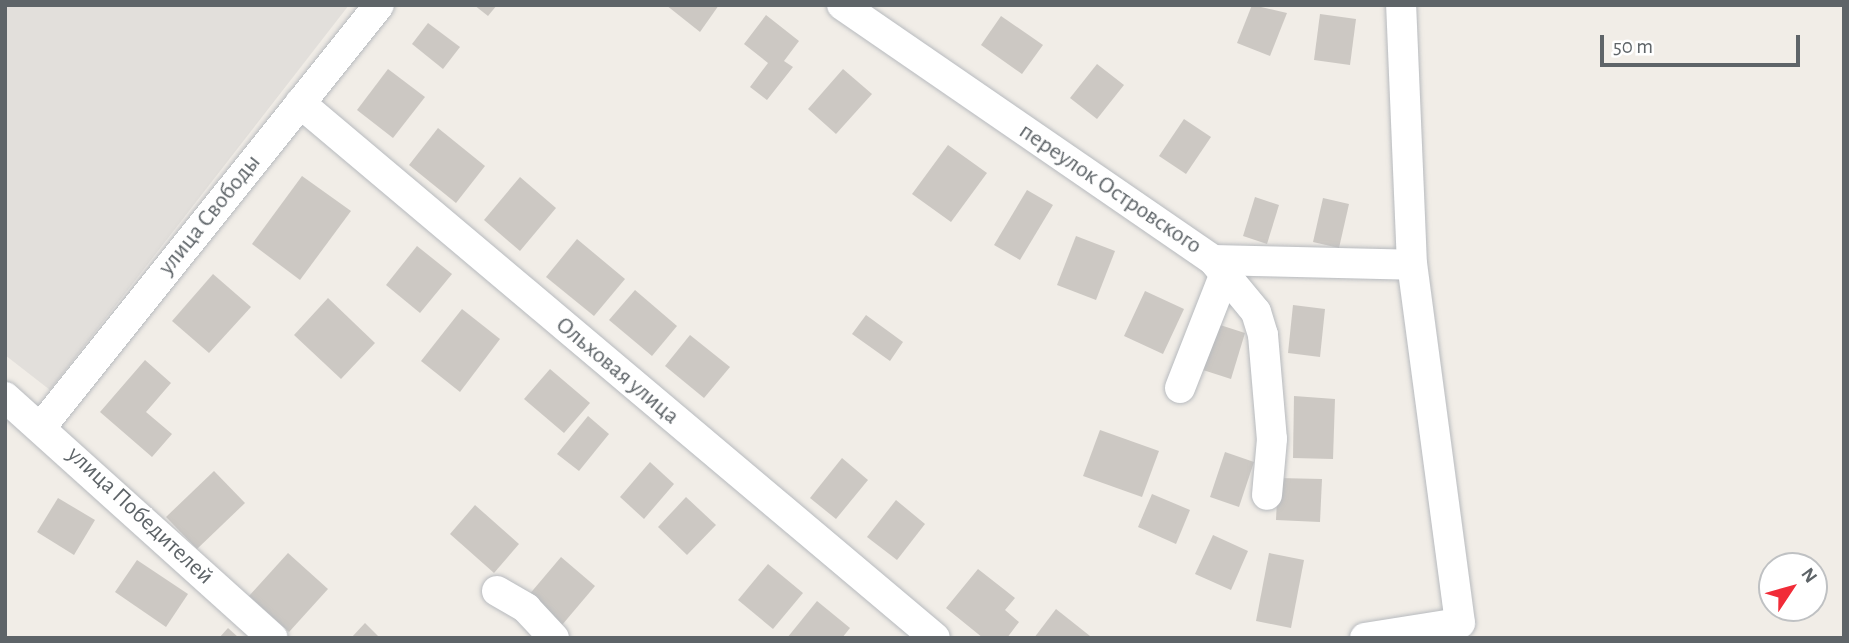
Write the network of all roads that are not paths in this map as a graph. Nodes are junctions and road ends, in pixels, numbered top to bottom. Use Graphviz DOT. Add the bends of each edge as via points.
graph roads {
  1 [pos="379,5"];
  2 [pos="842,5"];
  3 [pos="1401,5"];
  4 [pos="300,103"];
  5 [pos="1412,265"];
  6 [pos="1219,266"];
  7 [pos="1180,388"];
  8 [pos="5,397"];
  9 [pos="42,425"];
  10 [pos="1267,495"];
  11 [pos="497,591"];
  12 [pos="903,628"];
  13 [pos="273,638"];
  14 [pos="554,638"];
  15 [pos="935,638"];
  16 [pos="1365,638"];
  1 -- 4 [label="street, улица Свободы"];
  2 -- 6 [label="street, переулок Островского"];
  3 -- 5 [label="street"];
  4 -- 9 [label="street, улица Свободы"];
  4 -- 12 [label="street, Ольховая улица"];
  5 -- 6 [label="street, переулок Островского"];
  5 -- 16 [label="street" via="1460,623"];
  6 -- 7 [label="street"];
  6 -- 10 [label="street" via="1256,312 1263,335 1272,439"];
  8 -- 9 [label="street, улица Победителей"];
  9 -- 13 [label="street, улица Победителей"];
  11 -- 14 [label="street" via="526,608"];
  12 -- 15 [label="street, Ольховая улица"];
}
